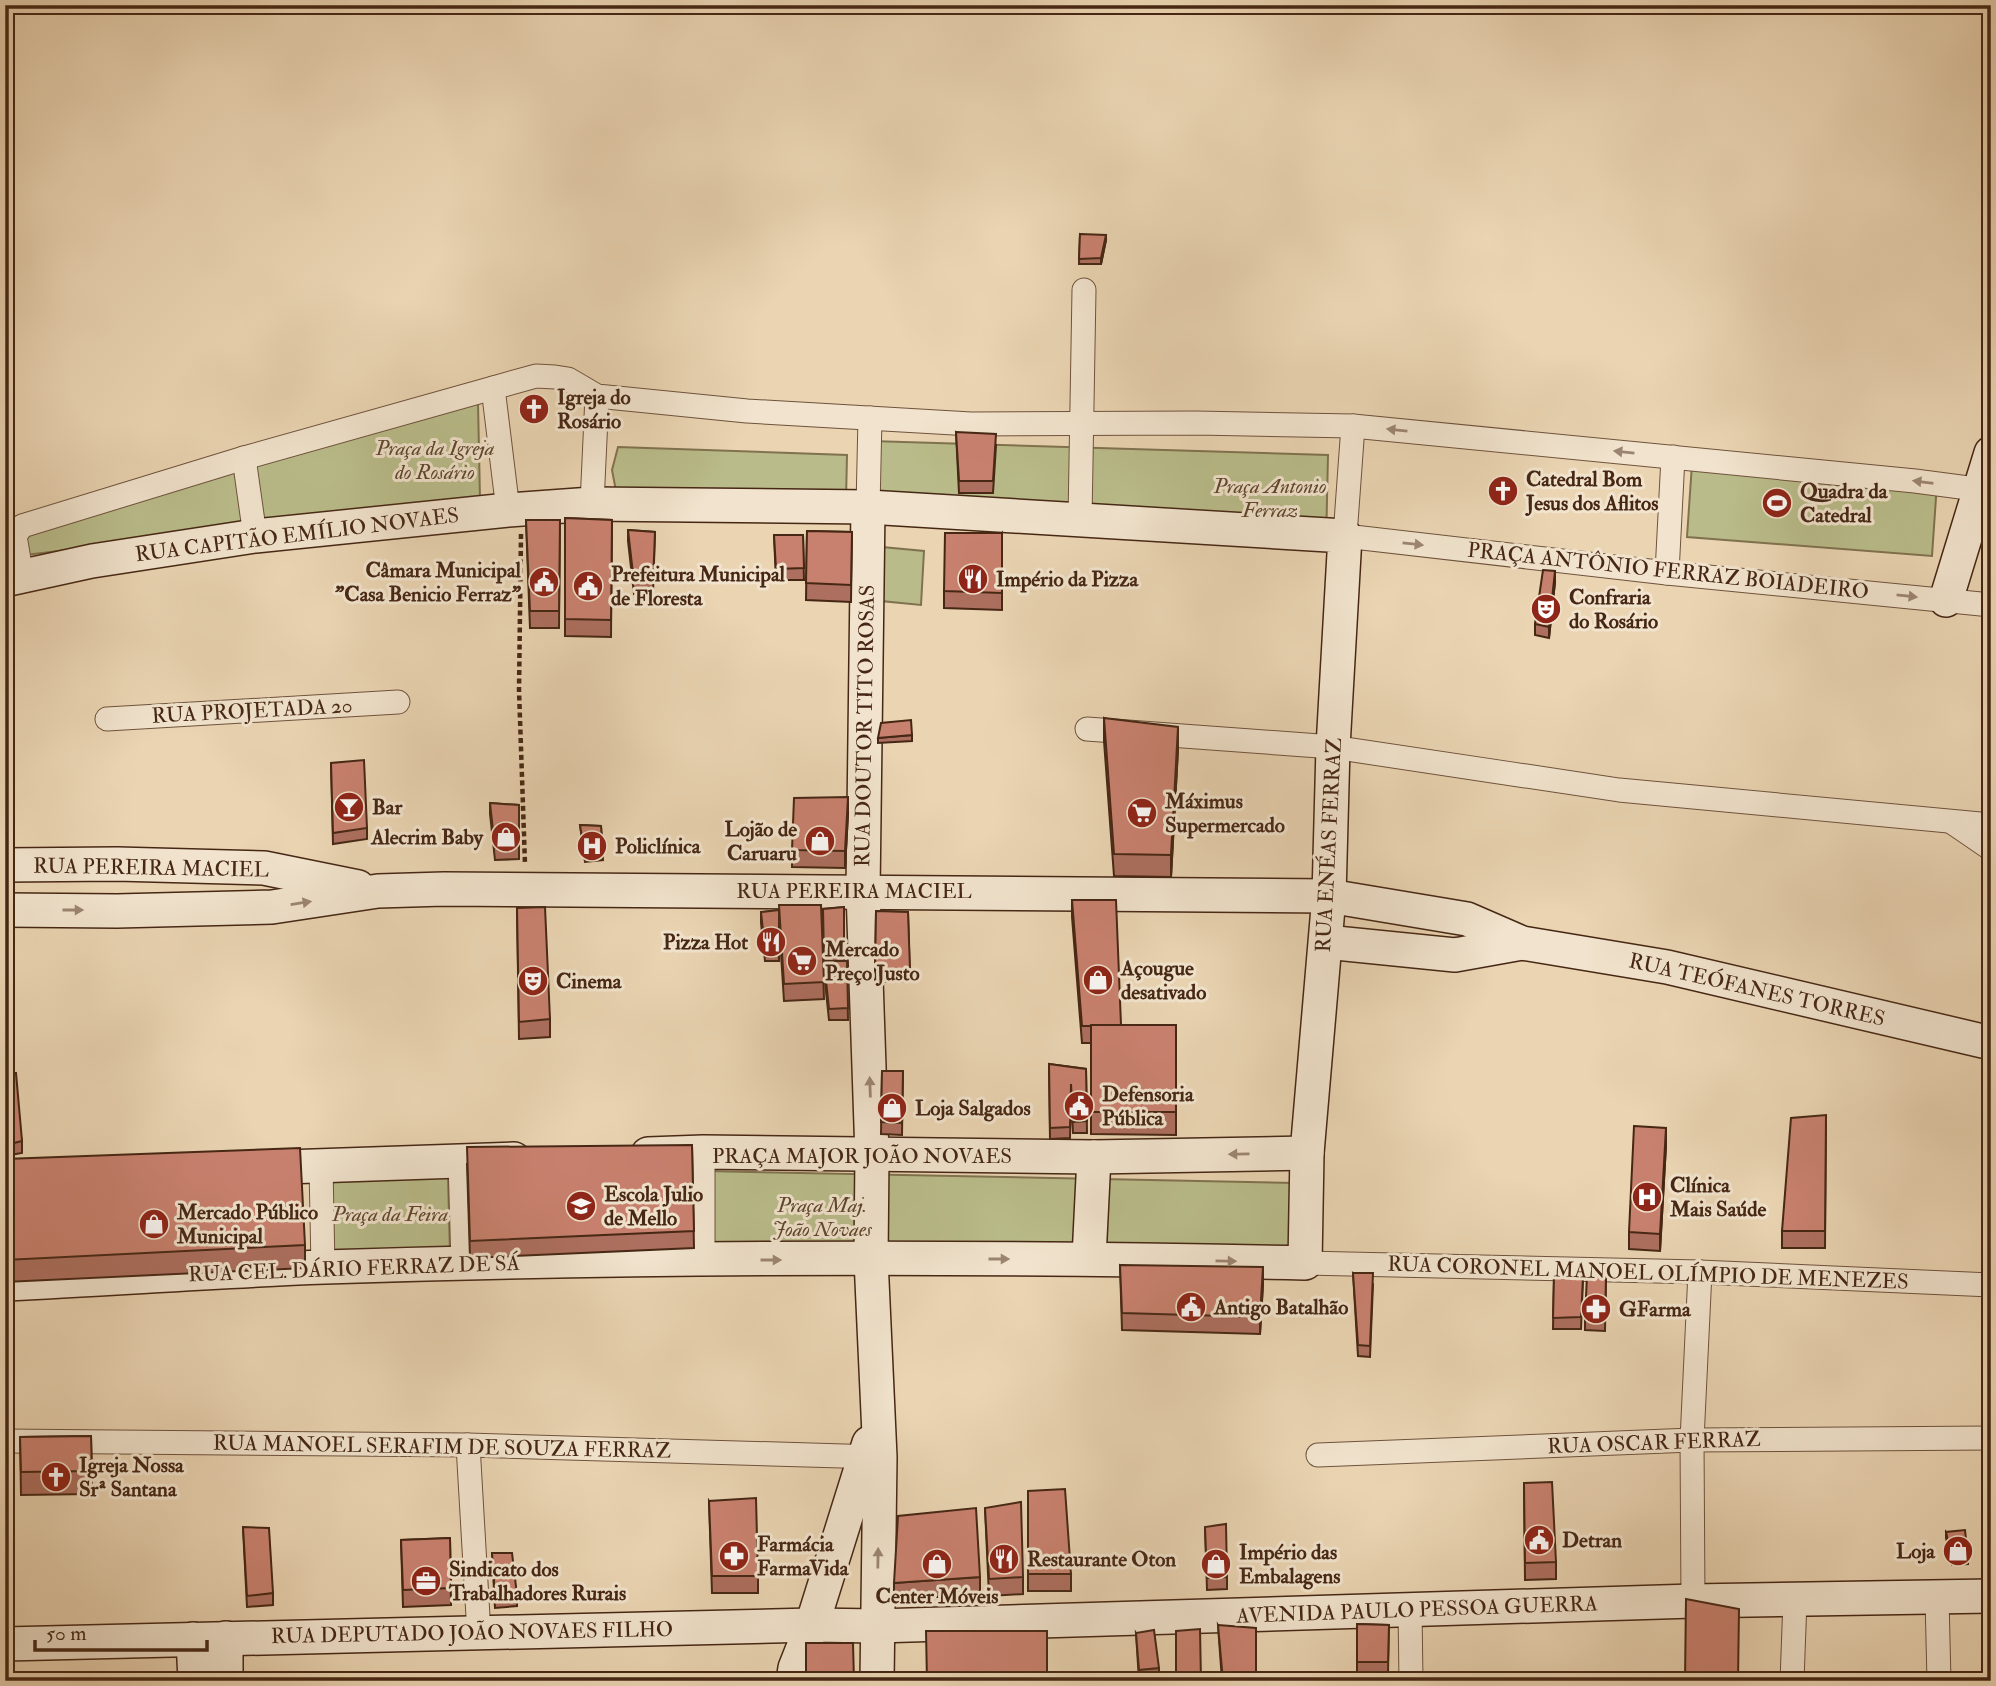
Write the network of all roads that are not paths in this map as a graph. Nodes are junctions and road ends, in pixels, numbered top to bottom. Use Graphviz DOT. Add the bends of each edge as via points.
graph roads {
  1 [pos="1084,290"];
  2 [pos="493,388"];
  3 [pos="597,396"];
  4 [pos="870,418"];
  5 [pos="1083,423"];
  6 [pos="1353,426"];
  7 [pos="1991,453"];
  8 [pos="1673,457"];
  9 [pos="244,458"];
  10 [pos="1985,490"];
  11 [pos="592,504"];
  12 [pos="869,507"];
  13 [pos="514,509"];
  14 [pos="1080,519"];
  15 [pos="255,536"];
  16 [pos="1345,536"];
  17 [pos="1667,573"];
  18 [pos="14,579"];
  19 [pos="1945,600"];
  20 [pos="1991,605"];
  21 [pos="397,702"];
  22 [pos="107,719"];
  23 [pos="1087,729"];
  24 [pos="1333,747"];
  25 [pos="1952,822"];
  26 [pos="1991,825"];
  27 [pos="1991,849"];
  28 [pos="117,864"];
  29 [pos="5,865"];
  30 [pos="378,891"];
  31 [pos="863,891"];
  32 [pos="1329,896"];
  33 [pos="5,910"];
  34 [pos="117,911"];
  35 [pos="1326,942"];
  36 [pos="1522,943"];
  37 [pos="1991,1043"];
  38 [pos="703,1153"];
  39 [pos="1307,1153"];
  40 [pos="622,1155"];
  41 [pos="872,1155"];
  42 [pos="1094,1157"];
  43 [pos="541,1158"];
  44 [pos="460,1161"];
  45 [pos="321,1166"];
  46 [pos="225,1169"];
  47 [pos="1089,1258"];
  48 [pos="871,1259"];
  49 [pos="703,1260"];
  50 [pos="1305,1263"];
  51 [pos="463,1264"];
  52 [pos="323,1268"];
  53 [pos="1700,1272"];
  54 [pos="5,1284"];
  55 [pos="1991,1285"];
  56 [pos="1991,1438"];
  57 [pos="1692,1440"];
  58 [pos="5,1441"];
  59 [pos="468,1445"];
  60 [pos="1318,1455"];
  61 [pos="872,1456"];
  62 [pos="1991,1596"];
  63 [pos="1937,1598"];
  64 [pos="1795,1600"];
  65 [pos="1693,1601"];
  66 [pos="1410,1610"];
  67 [pos="828,1626"];
  68 [pos="877,1626"];
  69 [pos="479,1634"];
  70 [pos="209,1638"];
  71 [pos="5,1644"];
  72 [pos="195,1681"];
  73 [pos="226,1681"];
  74 [pos="793,1681"];
  75 [pos="877,1681"];
  76 [pos="1411,1681"];
  77 [pos="1792,1681"];
  78 [pos="1939,1681"];
  1 -- 5 [label="street"];
  2 -- 3 [label="street" via="536,376 555,377 568,379"];
  2 -- 9 [label="street"];
  2 -- 13 [label="street"];
  3 -- 4 [label="street"];
  3 -- 11 [label="street"];
  4 -- 5 [label="street" via="971,425"];
  4 -- 12 [label="street"];
  5 -- 6 [label="street"];
  5 -- 14 [label="street"];
  8 -- 6 [label="street, one-way"];
  6 -- 16 [label="street"];
  7 -- 10 [label="street"];
  10 -- 8 [label="street, one-way"];
  8 -- 17 [label="street"];
  9 -- 15 [label="street"];
  9 -- 18 [label="street" via="22,526 15,536"];
  10 -- 19 [label="street"];
  11 -- 12 [label="street, RUA CAPITÃO EMÍLIO NOVAES"];
  11 -- 13 [label="street, RUA CAPITÃO EMÍLIO NOVAES"];
  12 -- 14 [label="street, RUA CAPITÃO EMÍLIO NOVAES"];
  12 -- 31 [label="street, RUA DOUTOR TITO ROSAS"];
  13 -- 15 [label="street, RUA CAPITÃO EMÍLIO NOVAES"];
  14 -- 16 [label="street, RUA CAPITÃO EMÍLIO NOVAES"];
  15 -- 18 [label="street, RUA CAPITÃO EMÍLIO NOVAES" via="92,561"];
  16 -- 17 [label="street, PRAÇA ANTÔNIO FERRAZ BOIADEIRO, one-way"];
  16 -- 24 [label="street, RUA ENÉAS FERRAZ"];
  17 -- 19 [label="street, PRAÇA ANTÔNIO FERRAZ BOIADEIRO, one-way"];
  19 -- 20 [label="street, PRAÇA ANTÔNIO FERRAZ BOIADEIRO"];
  21 -- 22 [label="street, RUA PROJETADA 20"];
  23 -- 24 [label="street"];
  24 -- 25 [label="street" via="1619,790"];
  24 -- 32 [label="street, RUA ENÉAS FERRAZ"];
  25 -- 26 [label="street"];
  25 -- 27 [label="street"];
  28 -- 29 [label="street, RUA PEREIRA MACIEL"];
  28 -- 30 [label="street, RUA PEREIRA MACIEL" via="264,868"];
  28 -- 34 [label="street"];
  30 -- 31 [label="street, RUA PEREIRA MACIEL"];
  34 -- 30 [label="street, RUA PEREIRA MACIEL, one-way" via="272,907"];
  31 -- 32 [label="street, RUA PEREIRA MACIEL"];
  41 -- 31 [label="street, RUA DOUTOR TITO ROSAS, one-way"];
  32 -- 35 [label="street, RUA ENÉAS FERRAZ"];
  32 -- 36 [label="street, RUA PEREIRA MACIEL" via="1467,919"];
  33 -- 34 [label="street, RUA PEREIRA MACIEL, one-way"];
  35 -- 36 [label="street" via="1455,955"];
  35 -- 39 [label="street, RUA ENÉAS FERRAZ"];
  36 -- 37 [label="street, RUA TEÓFANES TORRES" via="1667,967"];
  38 -- 40 [label="street"];
  38 -- 41 [label="street, PRAÇA MAJOR JOÃO NOVAES"];
  38 -- 49 [label="street, PRAÇA MAJOR JOÃO NOVAES"];
  39 -- 42 [label="street, PRAÇA MAJOR JOÃO NOVAES, one-way"];
  39 -- 50 [label="street, RUA ENÉAS FERRAZ"];
  41 -- 42 [label="street, PRAÇA MAJOR JOÃO NOVAES"];
  41 -- 48 [label="street, RUA DOUTOR TITO ROSAS"];
  42 -- 47 [label="street"];
  43 -- 44 [label="street"];
  44 -- 45 [label="street"];
  44 -- 51 [label="street"];
  45 -- 46 [label="street"];
  45 -- 52 [label="street"];
  48 -- 47 [label="street, one-way"];
  47 -- 50 [label="street, one-way"];
  49 -- 48 [label="street, one-way"];
  48 -- 61 [label="street, RUA DOUTOR TITO ROSAS" via="877,1412"];
  49 -- 51 [label="street, RUA CEL. DÁRIO FERRAZ DE SÁ"];
  50 -- 53 [label="street, RUA CORONEL MANOEL OLÍMPIO DE MENEZES"];
  51 -- 52 [label="street, RUA CEL. DÁRIO FERRAZ DE SÁ"];
  52 -- 54 [label="street, RUA CEL. DÁRIO FERRAZ DE SÁ"];
  53 -- 55 [label="street, RUA CORONEL MANOEL OLÍMPIO DE MENEZES"];
  53 -- 57 [label="street"];
  56 -- 57 [label="street, RUA OSCAR FERRAZ"];
  57 -- 60 [label="street, RUA OSCAR FERRAZ"];
  57 -- 65 [label="street"];
  58 -- 59 [label="street, RUA MANOEL SERAFIM DE SOUZA FERRAZ"];
  59 -- 61 [label="street, RUA MANOEL SERAFIM DE SOUZA FERRAZ"];
  59 -- 69 [label="street"];
  61 -- 67 [label="street"];
  68 -- 61 [label="street, RUA DOUTOR TITO ROSAS, one-way"];
  62 -- 63 [label="street, AVENIDA PAULO PESSOA GUERRA"];
  63 -- 64 [label="street, AVENIDA PAULO PESSOA GUERRA"];
  63 -- 78 [label="street"];
  64 -- 65 [label="street, AVENIDA PAULO PESSOA GUERRA"];
  64 -- 77 [label="street"];
  65 -- 66 [label="street, AVENIDA PAULO PESSOA GUERRA"];
  66 -- 68 [label="street, AVENIDA PAULO PESSOA GUERRA"];
  66 -- 76 [label="street"];
  67 -- 68 [label="street, AVENIDA PAULO PESSOA GUERRA"];
  67 -- 69 [label="street, RUA DEPUTADO JOÃO NOVAES FILHO"];
  67 -- 74 [label="street" via="800,1653"];
  68 -- 75 [label="street, RUA DOUTOR TITO ROSAS"];
  69 -- 70 [label="street, RUA DEPUTADO JOÃO NOVAES FILHO"];
  70 -- 71 [label="street, RUA DEPUTADO JOÃO NOVAES FILHO"];
  70 -- 72 [label="street"];
  70 -- 73 [label="street"];
}
